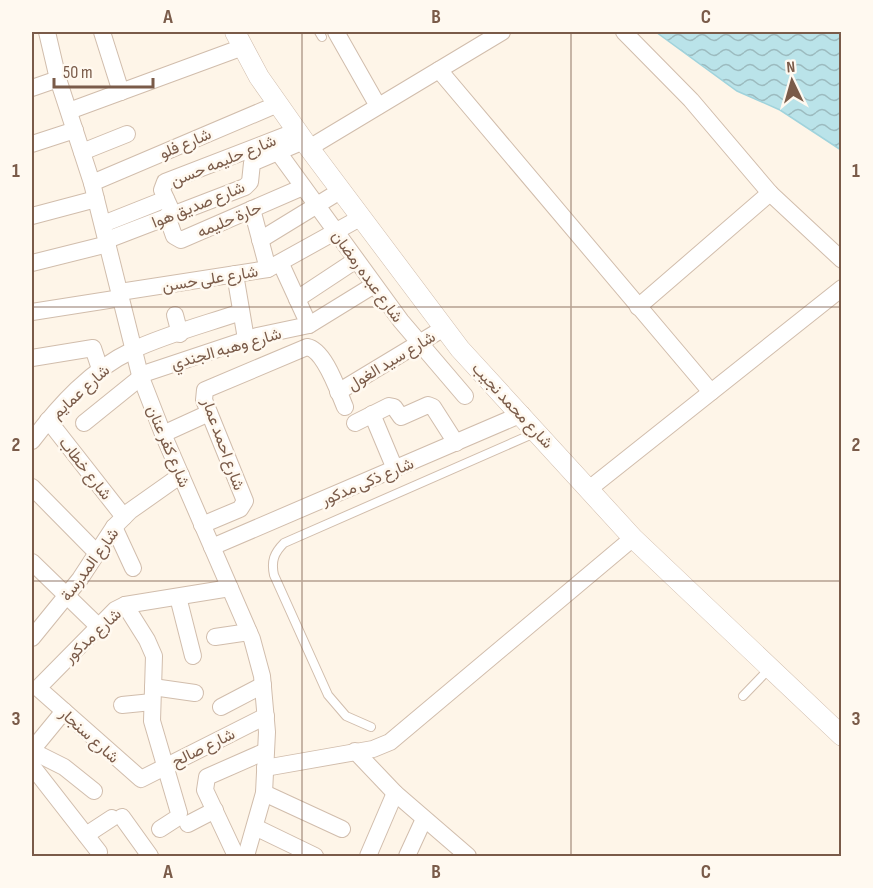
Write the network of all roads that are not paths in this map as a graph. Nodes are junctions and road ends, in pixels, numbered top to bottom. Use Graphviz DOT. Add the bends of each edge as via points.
graph roads {
  1 [pos="47,32"];
  2 [pos="102,32"];
  3 [pos="502,32"];
  4 [pos="624,32"];
  5 [pos="326,33"];
  6 [pos="239,39"];
  7 [pos="439,70"];
  8 [pos="58,79"];
  9 [pos="32,88"];
  10 [pos="121,92"];
  11 [pos="278,104"];
  12 [pos="378,106"];
  13 [pos="69,111"];
  14 [pos="75,130"];
  15 [pos="127,134"];
  16 [pos="303,140"];
  17 [pos="32,144"];
  18 [pos="82,152"];
  19 [pos="278,152"];
  20 [pos="303,187"];
  21 [pos="94,191"];
  22 [pos="340,191"];
  23 [pos="770,193"];
  24 [pos="316,205"];
  25 [pos="252,209"];
  26 [pos="169,210"];
  27 [pos="32,213"];
  28 [pos="360,218"];
  29 [pos="335,231"];
  30 [pos="106,236"];
  31 [pos="260,240"];
  32 [pos="356,260"];
  33 [pos="842,260"];
  34 [pos="32,263"];
  35 [pos="275,266"];
  36 [pos="235,274"];
  37 [pos="374,285"];
  38 [pos="842,288"];
  39 [pos="121,295"];
  40 [pos="297,299"];
  41 [pos="638,307"];
  42 [pos="32,312"];
  43 [pos="241,312"];
  44 [pos="175,315"];
  45 [pos="309,325"];
  46 [pos="444,328"];
  47 [pos="180,334"];
  48 [pos="246,339"];
  49 [pos="420,343"];
  50 [pos="134,350"];
  51 [pos="32,358"];
  52 [pos="100,369"];
  53 [pos="141,376"];
  54 [pos="711,392"];
  55 [pos="465,396"];
  56 [pos="342,399"];
  57 [pos="209,413"];
  58 [pos="372,414"];
  59 [pos="522,414"];
  60 [pos="48,420"];
  61 [pos="84,423"];
  62 [pos="355,423"];
  63 [pos="538,432"];
  64 [pos="163,434"];
  65 [pos="32,441"];
  66 [pos="456,442"];
  67 [pos="395,469"];
  68 [pos="181,475"];
  69 [pos="32,487"];
  70 [pos="589,489"];
  71 [pos="119,522"];
  72 [pos="202,525"];
  73 [pos="633,538"];
  74 [pos="212,547"];
  75 [pos="97,553"];
  76 [pos="32,562"];
  77 [pos="133,568"];
  78 [pos="230,588"];
  79 [pos="66,596"];
  80 [pos="178,597"];
  81 [pos="125,605"];
  82 [pos="98,626"];
  83 [pos="33,632"];
  84 [pos="249,632"];
  85 [pos="215,637"];
  86 [pos="193,656"];
  87 [pos="771,668"];
  88 [pos="262,685"];
  89 [pos="40,691"];
  90 [pos="195,693"];
  91 [pos="153,694"];
  92 [pos="743,696"];
  93 [pos="122,705"];
  94 [pos="221,707"];
  95 [pos="64,711"];
  96 [pos="266,716"];
  97 [pos="371,727"];
  98 [pos="842,736"];
  99 [pos="32,751"];
  100 [pos="355,751"];
  101 [pos="265,759"];
  102 [pos="32,766"];
  103 [pos="165,766"];
  104 [pos="141,779"];
  105 [pos="94,791"];
  106 [pos="264,792"];
  107 [pos="395,793"];
  108 [pos="214,810"];
  109 [pos="424,819"];
  110 [pos="188,824"];
  111 [pos="255,827"];
  112 [pos="160,829"];
  113 [pos="342,829"];
  114 [pos="86,835"];
  115 [pos="99,852"];
  116 [pos="150,856"];
  117 [pos="236,856"];
  118 [pos="246,856"];
  119 [pos="315,856"];
  120 [pos="368,856"];
  121 [pos="407,856"];
  122 [pos="468,856"];
  1 -- 8 [label="street, شارع كفر عنان"];
  2 -- 10 [label="street"];
  3 -- 7 [label="street"];
  4 -- 23 [label="street" via="691,100"];
  5 -- 12 [label="street"];
  6 -- 10 [label="street"];
  6 -- 11 [label="street, شارع محمد نجيب"];
  7 -- 12 [label="street"];
  7 -- 41 [label="street"];
  8 -- 9 [label="street"];
  8 -- 13 [label="street, شارع كفر عنان"];
  10 -- 13 [label="street"];
  11 -- 16 [label="street, شارع محمد نجيب"];
  11 -- 21 [label="street, شارع فلو"];
  12 -- 16 [label="street"];
  13 -- 14 [label="street, شارع كفر عنان"];
  14 -- 17 [label="street"];
  14 -- 18 [label="street, شارع كفر عنان"];
  15 -- 18 [label="street"];
  16 -- 19 [label="street, شارع صديق هوا"];
  16 -- 22 [label="street, شارع محمد نجيب"];
  16 -- 26 [label="street, شارع حليمه حسن" via="165,182 162,190"];
  18 -- 21 [label="street, شارع كفر عنان"];
  19 -- 20 [label="street, شارع عبده رمضان"];
  19 -- 26 [label="street, شارع صديق هوا" via="252,163 249,185"];
  20 -- 24 [label="street, شارع عبده رمضان"];
  20 -- 25 [label="street, حارة حليمه"];
  21 -- 27 [label="street, شارع فلو"];
  21 -- 30 [label="street, شارع كفر عنان"];
  22 -- 24 [label="street"];
  22 -- 28 [label="street, شارع محمد نجيب"];
  23 -- 33 [label="street"];
  23 -- 41 [label="street"];
  24 -- 29 [label="street, شارع عبده رمضان"];
  24 -- 31 [label="street"];
  25 -- 26 [label="street, حارة حليمه" via="181,240 174,236"];
  25 -- 31 [label="street"];
  26 -- 30 [label="street, شارع حليمه حسن"];
  28 -- 29 [label="street, شارع على حسن"];
  28 -- 46 [label="street, شارع محمد نجيب"];
  29 -- 32 [label="street, شارع عبده رمضان"];
  29 -- 35 [label="street, شارع على حسن"];
  30 -- 34 [label="street, شارع حليمه حسن"];
  30 -- 39 [label="street, شارع كفر عنان"];
  31 -- 35 [label="street"];
  32 -- 37 [label="street, شارع عبده رمضان"];
  32 -- 40 [label="street"];
  35 -- 36 [label="street, شارع على حسن"];
  35 -- 40 [label="street"];
  36 -- 39 [label="street, شارع على حسن"];
  36 -- 43 [label="street"];
  37 -- 45 [label="street, شارع وهبه الجندي"];
  37 -- 49 [label="street, شارع عبده رمضان"];
  38 -- 54 [label="street"];
  39 -- 42 [label="street, شارع على حسن"];
  39 -- 50 [label="street, شارع كفر عنان"];
  40 -- 45 [label="street"];
  41 -- 54 [label="street"];
  43 -- 47 [label="street, شارع عمايم"];
  43 -- 48 [label="street"];
  44 -- 47 [label="street"];
  45 -- 48 [label="street, شارع وهبه الجندي"];
  46 -- 49 [label="street, شارع سيد الغول"];
  46 -- 59 [label="street, شارع محمد نجيب"];
  47 -- 50 [label="street, شارع عمايم"];
  48 -- 53 [label="street, شارع وهبه الجندي"];
  49 -- 55 [label="street, شارع عبده رمضان"];
  49 -- 56 [label="street, شارع سيد الغول"];
  50 -- 52 [label="street, شارع عمايم"];
  50 -- 53 [label="street, شارع كفر عنان"];
  51 -- 52 [label="street" via="93,348"];
  52 -- 60 [label="street, شارع عمايم"];
  53 -- 61 [label="street"];
  53 -- 64 [label="street, شارع كفر عنان"];
  54 -- 70 [label="street"];
  56 -- 57 [label="street, شارع احمد عمار" via="320,354 307,347 205,390 203,397"];
  57 -- 64 [label="street"];
  57 -- 72 [label="street, شارع احمد عمار" via="245,501 240,509"];
  58 -- 62 [label="street"];
  58 -- 66 [label="street" via="391,406 402,417 431,406"];
  58 -- 67 [label="street"];
  59 -- 63 [label="street, شارع محمد نجيب"];
  59 -- 66 [label="street, شارع ذكى مدكور"];
  60 -- 65 [label="street, شارع عمايم"];
  60 -- 71 [label="street, شارع خطاب"];
  63 -- 70 [label="street, شارع محمد نجيب"];
  63 -- 97 [label="lane" via="277,549 272,566 274,575 328,695 346,716"];
  64 -- 68 [label="street, شارع كفر عنان"];
  66 -- 67 [label="street, شارع ذكى مدكور"];
  67 -- 74 [label="street, شارع ذكى مدكور"];
  68 -- 71 [label="street, شارع المدرسة"];
  68 -- 72 [label="street, شارع كفر عنان"];
  69 -- 75 [label="street"];
  70 -- 73 [label="street, شارع محمد نجيب"];
  71 -- 75 [label="street, شارع المدرسة"];
  71 -- 77 [label="street, شارع خطاب"];
  72 -- 74 [label="street, شارع كفر عنان"];
  73 -- 87 [label="street, شارع محمد نجيب"];
  73 -- 100 [label="street" via="405,731 373,749"];
  74 -- 78 [label="street, شارع كفر عنان"];
  75 -- 79 [label="street, شارع المدرسة"];
  76 -- 79 [label="street"];
  78 -- 80 [label="street, شارع مدكور"];
  78 -- 84 [label="street, شارع كفر عنان"];
  79 -- 82 [label="street"];
  79 -- 83 [label="street, شارع المدرسة"];
  80 -- 81 [label="street, شارع مدكور"];
  80 -- 86 [label="street"];
  81 -- 82 [label="street, شارع مدكور"];
  81 -- 91 [label="street" via="154,656"];
  82 -- 89 [label="street, شارع مدكور" via="39,685"];
  84 -- 85 [label="street"];
  84 -- 88 [label="street, شارع كفر عنان"];
  87 -- 92 [label="lane"];
  87 -- 98 [label="street, شارع محمد نجيب"];
  88 -- 94 [label="street"];
  88 -- 96 [label="street, شارع كفر عنان"];
  89 -- 95 [label="street, شارع سنجار"];
  90 -- 91 [label="street"];
  91 -- 93 [label="street"];
  91 -- 103 [label="street" via="152,721"];
  95 -- 99 [label="street"];
  95 -- 104 [label="street, شارع سنجار"];
  96 -- 101 [label="street, شارع كفر عنان"];
  96 -- 103 [label="street, شارع صالح"];
  99 -- 105 [label="street" via="64,767"];
  100 -- 101 [label="street"];
  100 -- 107 [label="street"];
  101 -- 106 [label="street, شارع كفر عنان"];
  101 -- 108 [label="street" via="207,777 205,789"];
  102 -- 114 [label="street"];
  103 -- 104 [label="street, شارع صالح"];
  103 -- 112 [label="street" via="179,815"];
  106 -- 111 [label="street, شارع كفر عنان"];
  106 -- 113 [label="street"];
  107 -- 109 [label="street"];
  107 -- 120 [label="street"];
  108 -- 110 [label="street"];
  108 -- 117 [label="street"];
  109 -- 121 [label="street"];
  109 -- 122 [label="street"];
  111 -- 118 [label="street, شارع كفر عنان"];
  111 -- 119 [label="street"];
  114 -- 115 [label="street"];
  114 -- 116 [label="street" via="117,818"];
}
